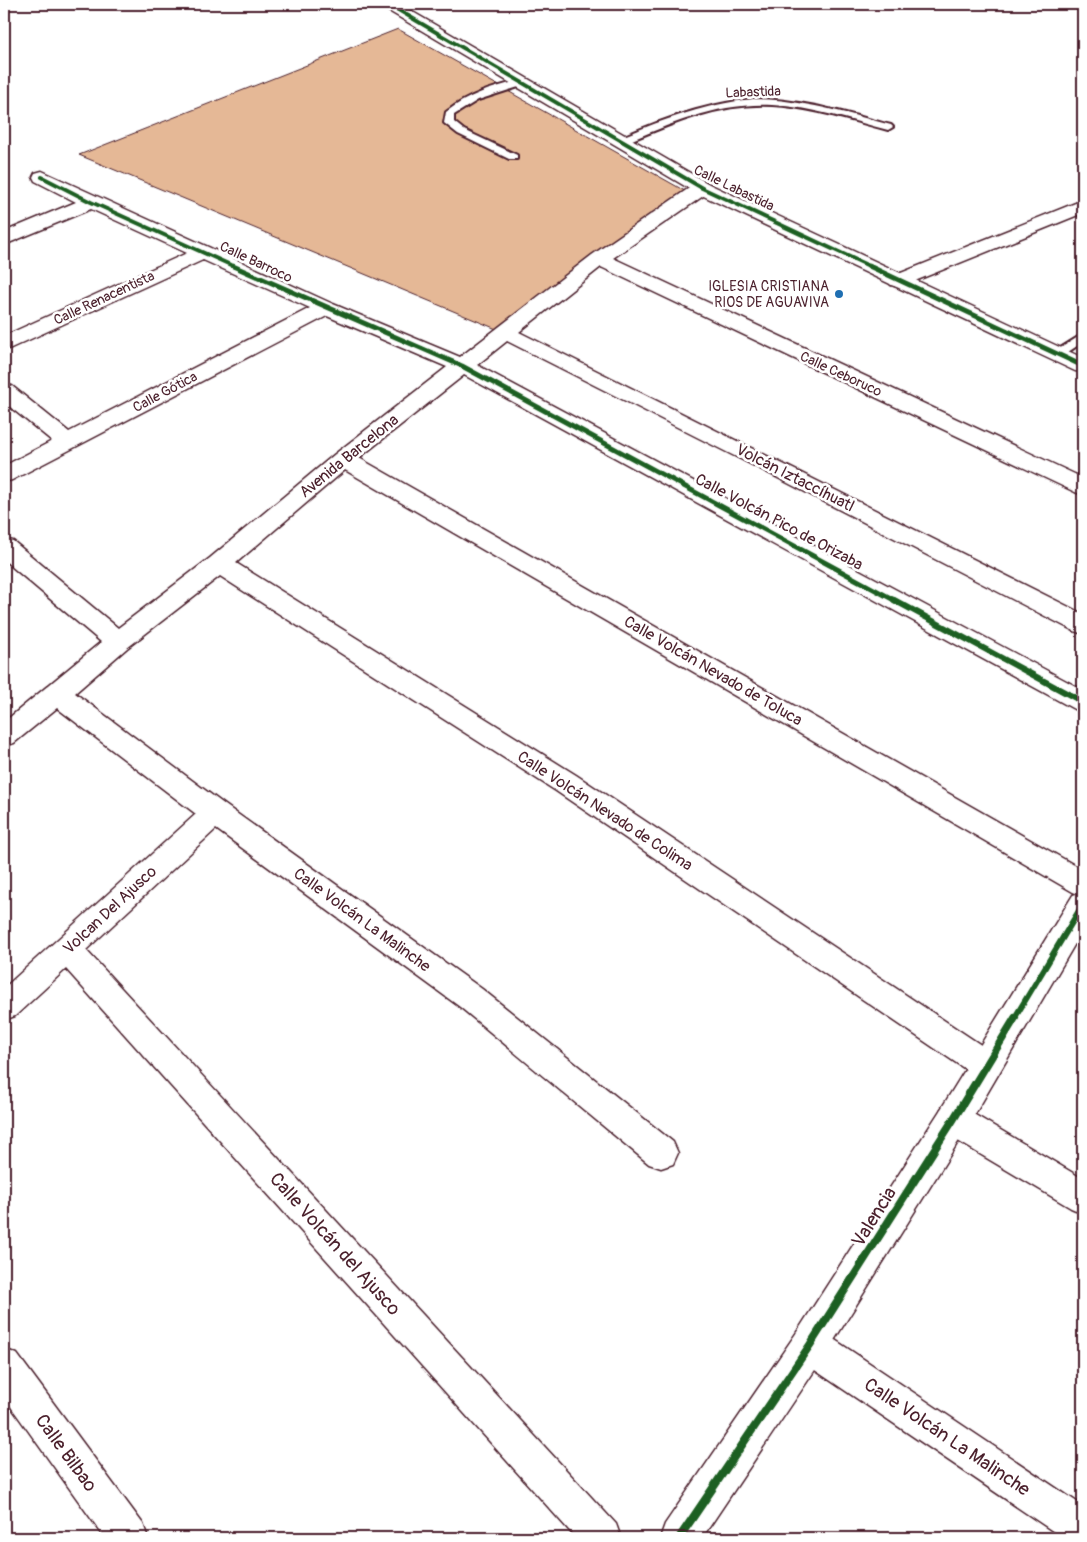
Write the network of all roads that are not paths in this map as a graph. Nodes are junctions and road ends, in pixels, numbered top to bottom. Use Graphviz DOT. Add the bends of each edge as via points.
graph roads {
  1 [pos="388,4"];
  2 [pos="522,83"];
  3 [pos="888,128"];
  4 [pos="622,141"];
  5 [pos="513,157"];
  6 [pos="42,177"];
  7 [pos="702,188"];
  8 [pos="91,202"];
  9 [pos="1083,206"];
  10 [pos="4,239"];
  11 [pos="205,252"];
  12 [pos="599,259"];
  13 [pos="898,281"];
  14 [pos="326,308"];
  15 [pos="506,333"];
  16 [pos="1083,337"];
  17 [pos="4,344"];
  18 [pos="1058,354"];
  19 [pos="462,366"];
  20 [pos="1083,366"];
  21 [pos="4,391"];
  22 [pos="69,443"];
  23 [pos="343,459"];
  24 [pos="4,475"];
  25 [pos="1083,487"];
  26 [pos="4,546"];
  27 [pos="219,564"];
  28 [pos="1083,625"];
  29 [pos="118,642"];
  30 [pos="57,694"];
  31 [pos="1083,702"];
  32 [pos="4,736"];
  33 [pos="215,813"];
  34 [pos="1083,884"];
  35 [pos="1079,922"];
  36 [pos="67,950"];
  37 [pos="4,1007"];
  38 [pos="986,1065"];
  39 [pos="953,1120"];
  40 [pos="661,1153"];
  41 [pos="1083,1197"];
  42 [pos="810,1345"];
  43 [pos="4,1367"];
  44 [pos="1083,1529"];
  45 [pos="129,1538"];
  46 [pos="602,1538"];
  47 [pos="679,1538"];
  1 -- 2 [label="street, Calle Labastida"];
  2 -- 4 [label="street, Calle Labastida"];
  2 -- 5 [label="lane" via="480,94 450,114 449,123 461,132"];
  3 -- 4 [label="lane, Labastida" via="820,110 772,102 705,110"];
  4 -- 7 [label="street, Calle Labastida"];
  6 -- 8 [label="street, Calle Barroco"];
  7 -- 12 [label="street, Avenida Barcelona"];
  7 -- 13 [label="street, Calle Labastida"];
  8 -- 10 [label="street"];
  8 -- 11 [label="street, Calle Barroco"];
  9 -- 13 [label="street"];
  11 -- 14 [label="street, Calle Barroco"];
  11 -- 17 [label="street, Calle Renacentista"];
  12 -- 15 [label="street, Avenida Barcelona"];
  12 -- 25 [label="street, Calle Ceboruco"];
  13 -- 18 [label="street, Calle Labastida"];
  14 -- 19 [label="street, Calle Barroco"];
  14 -- 22 [label="street, Calle Gótica"];
  15 -- 19 [label="street, Avenida Barcelona"];
  15 -- 28 [label="street, Volcán Iztaccíhuatl"];
  16 -- 18 [label="lane"];
  18 -- 20 [label="street, Calle Labastida"];
  19 -- 23 [label="street, Avenida Barcelona"];
  19 -- 31 [label="street, Calle Volcán Pico de Orizaba"];
  21 -- 22 [label="street"];
  22 -- 24 [label="street, Calle Gótica"];
  23 -- 27 [label="street, Avenida Barcelona"];
  23 -- 34 [label="street, Calle Volcán Nevado de Toluca"];
  26 -- 29 [label="street"];
  27 -- 29 [label="street, Avenida Barcelona"];
  27 -- 38 [label="street, Calle Volcán Nevado de Colima" via="566,784"];
  29 -- 30 [label="street, Avenida Barcelona"];
  30 -- 32 [label="street, Avenida Barcelona"];
  30 -- 33 [label="street, Calle Volcán La Malinche"];
  33 -- 36 [label="street, Volcan Del Ajusco"];
  33 -- 40 [label="street, Calle Volcán La Malinche" via="471,998"];
  35 -- 38 [label="street, Valencia"];
  36 -- 37 [label="street, Volcan Del Ajusco"];
  36 -- 46 [label="street, Calle Volcán del Ajusco"];
  38 -- 39 [label="street, Valencia"];
  39 -- 41 [label="street"];
  39 -- 42 [label="street, Valencia"];
  42 -- 44 [label="street, Calle Volcán La Malinche"];
  42 -- 47 [label="street, Valencia"];
  43 -- 45 [label="street, Calle Bilbao"];
}
